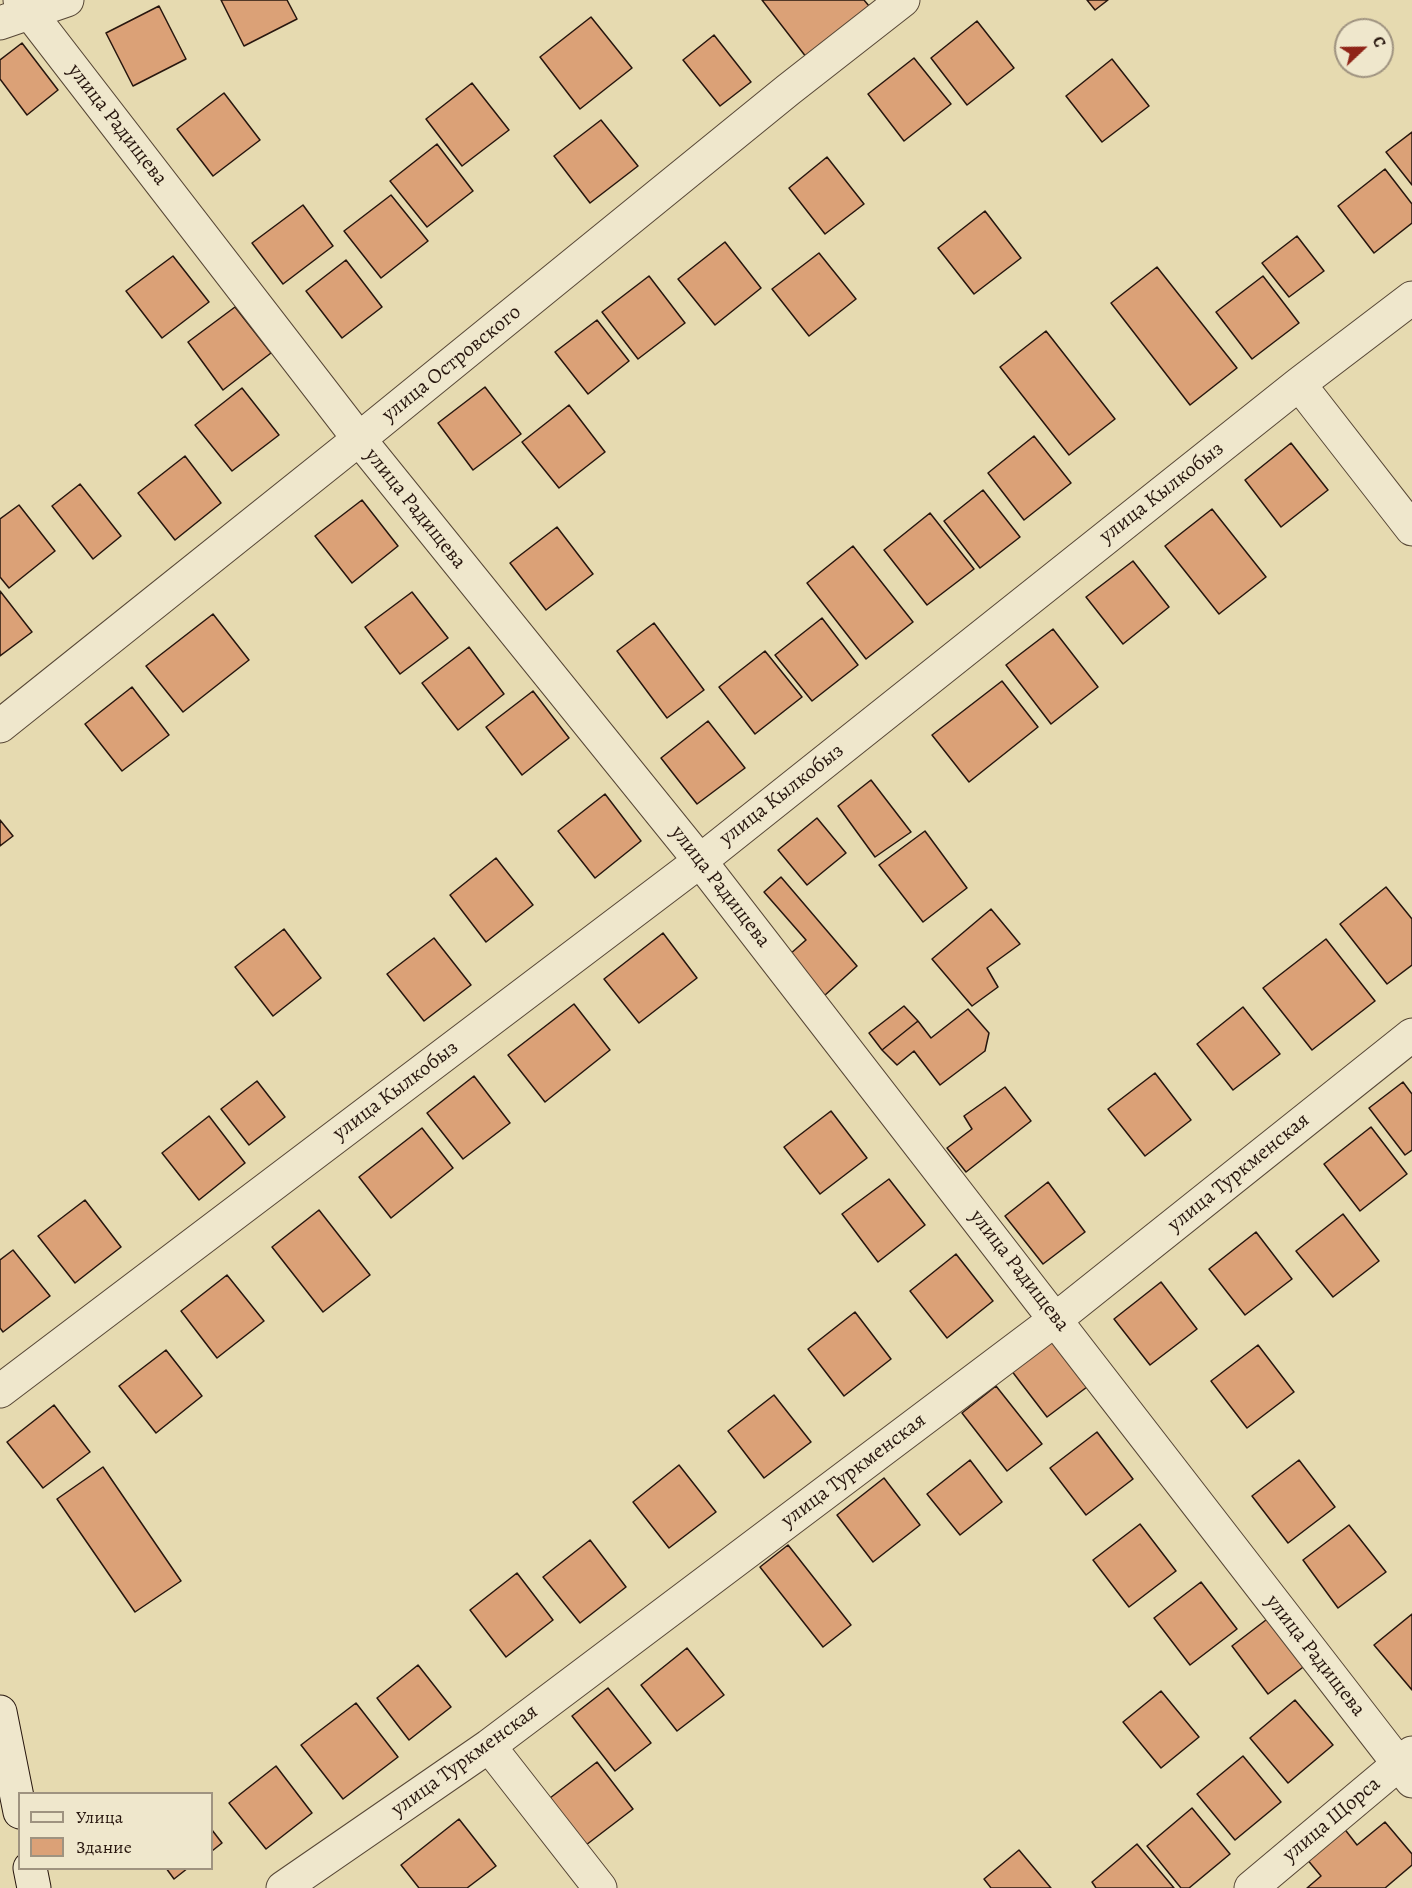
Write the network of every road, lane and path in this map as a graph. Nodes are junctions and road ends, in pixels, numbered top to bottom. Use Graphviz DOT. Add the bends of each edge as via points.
graph roads {
  1 [pos="67,0"];
  2 [pos="903,0"];
  3 [pos="16,12"];
  4 [pos="1412,298"];
  5 [pos="1299,384"];
  6 [pos="359,440"];
  7 [pos="1412,529"];
  8 [pos="0,726"];
  9 [pos="700,861"];
  10 [pos="1412,1035"];
  11 [pos="1056,1318"];
  12 [pos="0,1391"];
  13 [pos="0,1712"];
  14 [pos="489,1746"];
  15 [pos="1407,1766"];
  16 [pos="18,1802"];
  17 [pos="30,1870"];
  18 [pos="34,1888"];
  19 [pos="283,1888"];
  20 [pos="600,1888"];
  21 [pos="1251,1888"];
  1 -- 3 [label="street"];
  2 -- 6 [label="street, улица Островского"];
  3 -- 6 [label="street, улица Радищева"];
  4 -- 5 [label="street, улица Кылкобыз"];
  5 -- 7 [label="street"];
  5 -- 9 [label="street, улица Кылкобыз"];
  6 -- 8 [label="street, улица Островского"];
  6 -- 9 [label="street, улица Радищева"];
  9 -- 11 [label="street, улица Радищева"];
  9 -- 12 [label="street, улица Кылкобыз"];
  10 -- 11 [label="street, улица Туркменская"];
  11 -- 14 [label="street, улица Туркменская"];
  11 -- 15 [label="street, улица Радищева"];
  13 -- 16 [label="street"];
  14 -- 19 [label="street, улица Туркменская"];
  14 -- 20 [label="street"];
  15 -- 21 [label="street, улица Щорса"];
  17 -- 18 [label="street"];
}
